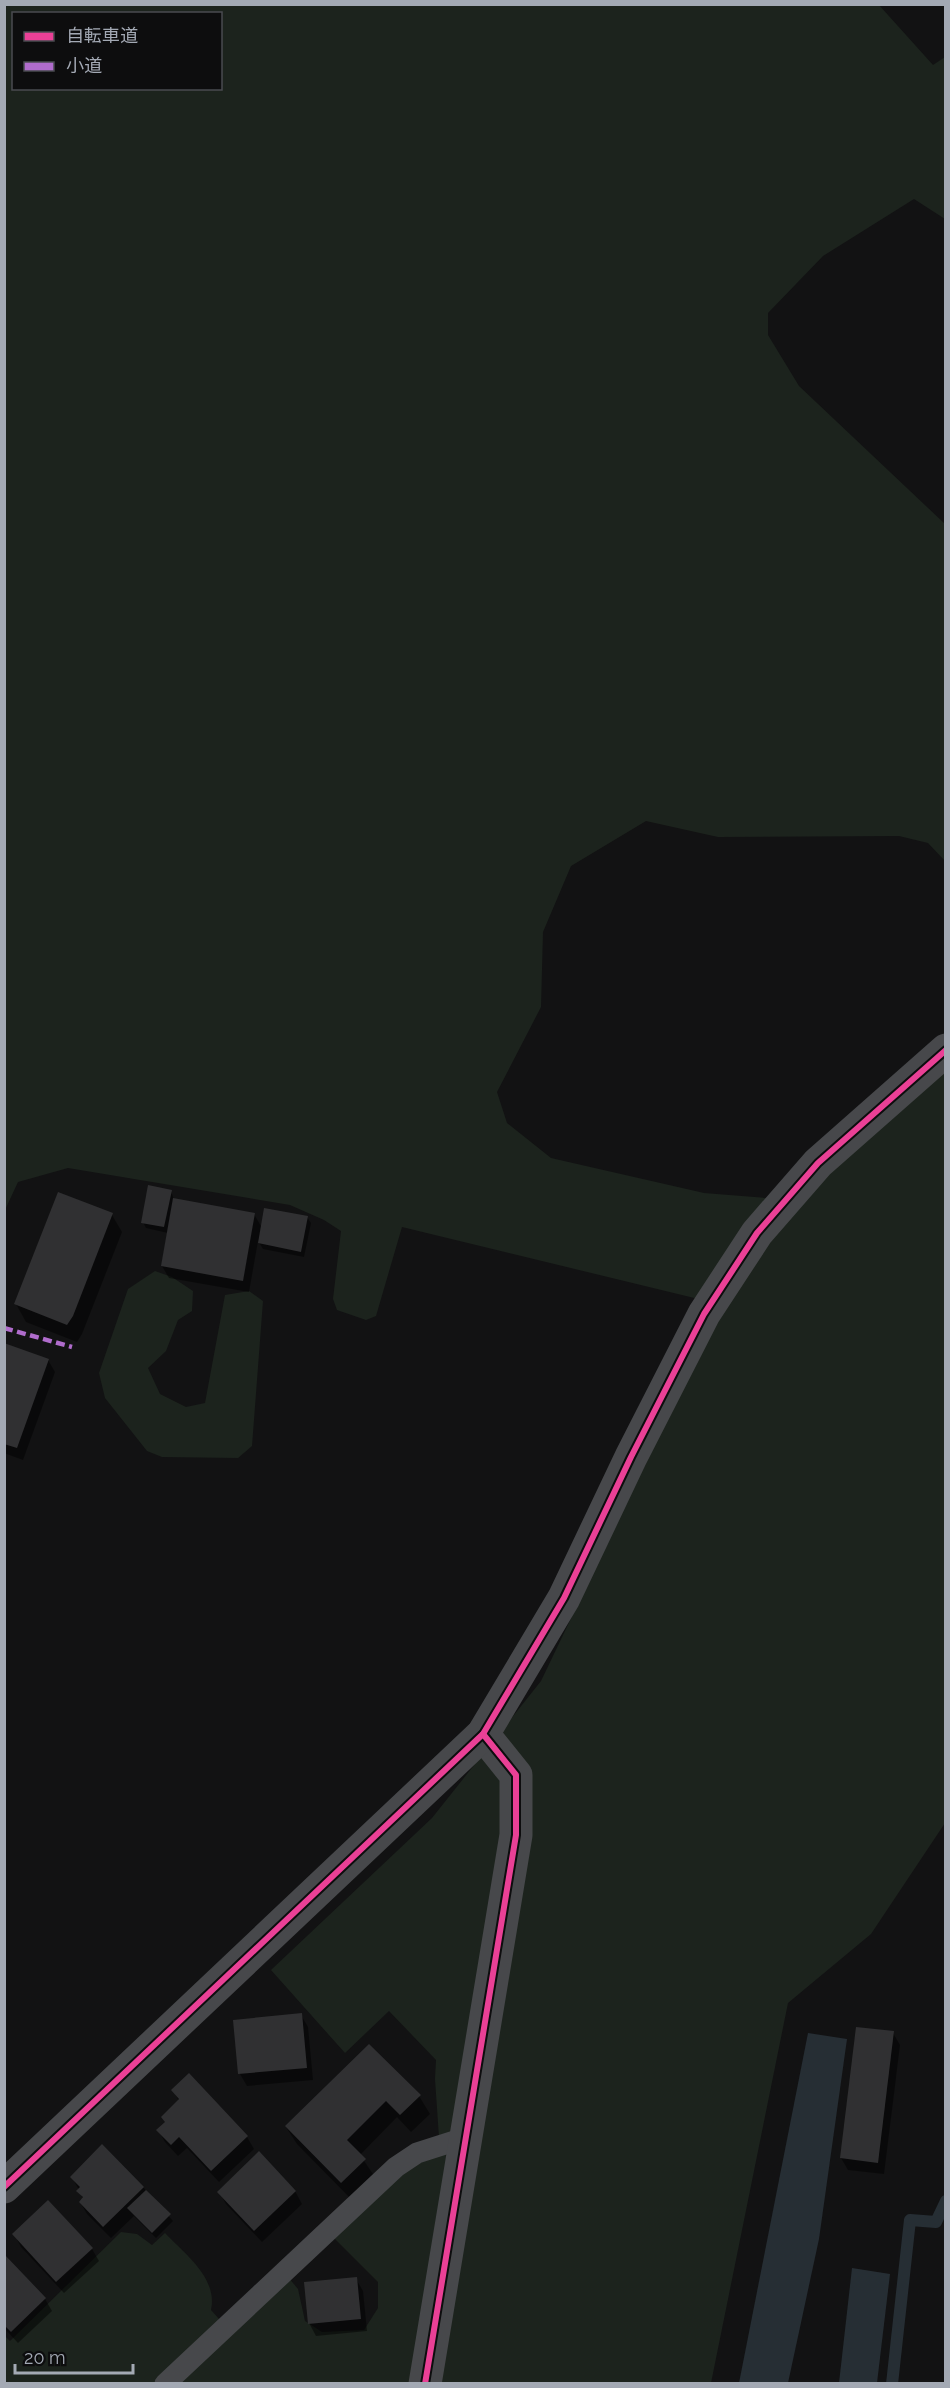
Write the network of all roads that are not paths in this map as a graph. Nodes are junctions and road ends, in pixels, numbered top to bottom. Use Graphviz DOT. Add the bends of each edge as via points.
graph roads {
  1 [pos="945,1050"];
  2 [pos="483,1734"];
  3 [pos="467,2137"];
  4 [pos="4,2187"];
  5 [pos="165,2384"];
  6 [pos="425,2384"];
  1 -- 2 [label="street" via="818,1163 757,1233 704,1314 564,1598"];
  2 -- 3 [label="street" via="516,1775 516,1835"];
  2 -- 4 [label="street"];
  3 -- 5 [label="lane" via="417,2153 396,2167"];
  3 -- 6 [label="street"];
}
